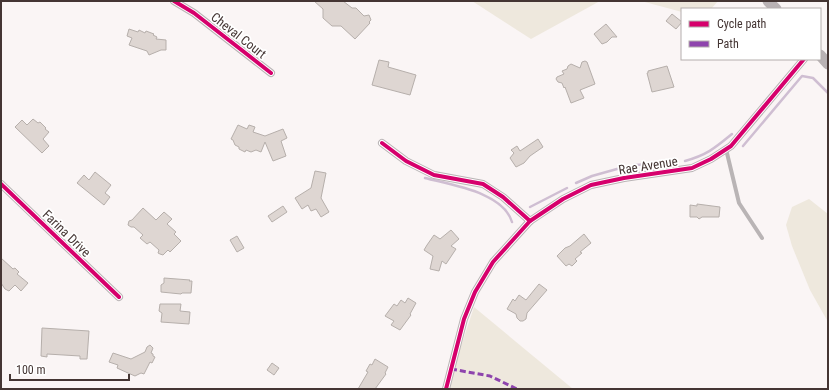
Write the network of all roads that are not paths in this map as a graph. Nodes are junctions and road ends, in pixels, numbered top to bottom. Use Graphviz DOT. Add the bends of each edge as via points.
graph roads {
  1 [pos="174,1"];
  2 [pos="821,56"];
  3 [pos="803,60"];
  4 [pos="828,64"];
  5 [pos="271,73"];
  6 [pos="382,143"];
  7 [pos="726,149"];
  8 [pos="1,184"];
  9 [pos="530,221"];
  10 [pos="762,238"];
  11 [pos="119,297"];
  12 [pos="446,389"];
  1 -- 5 [label="street, Cheval Court" via="194,13"];
  2 -- 4 [label="main road"];
  3 -- 7 [label="street, Rae Avenue"];
  6 -- 9 [label="street" via="406,161 434,175 483,184 503,197"];
  7 -- 9 [label="street, Rae Avenue" via="692,168 624,178 591,186 563,199"];
  7 -- 10 [label="lane" via="739,203"];
  8 -- 11 [label="street, Farina Drive"];
  9 -- 12 [label="street, Rae Avenue" via="493,262 475,292 464,319"];
}
